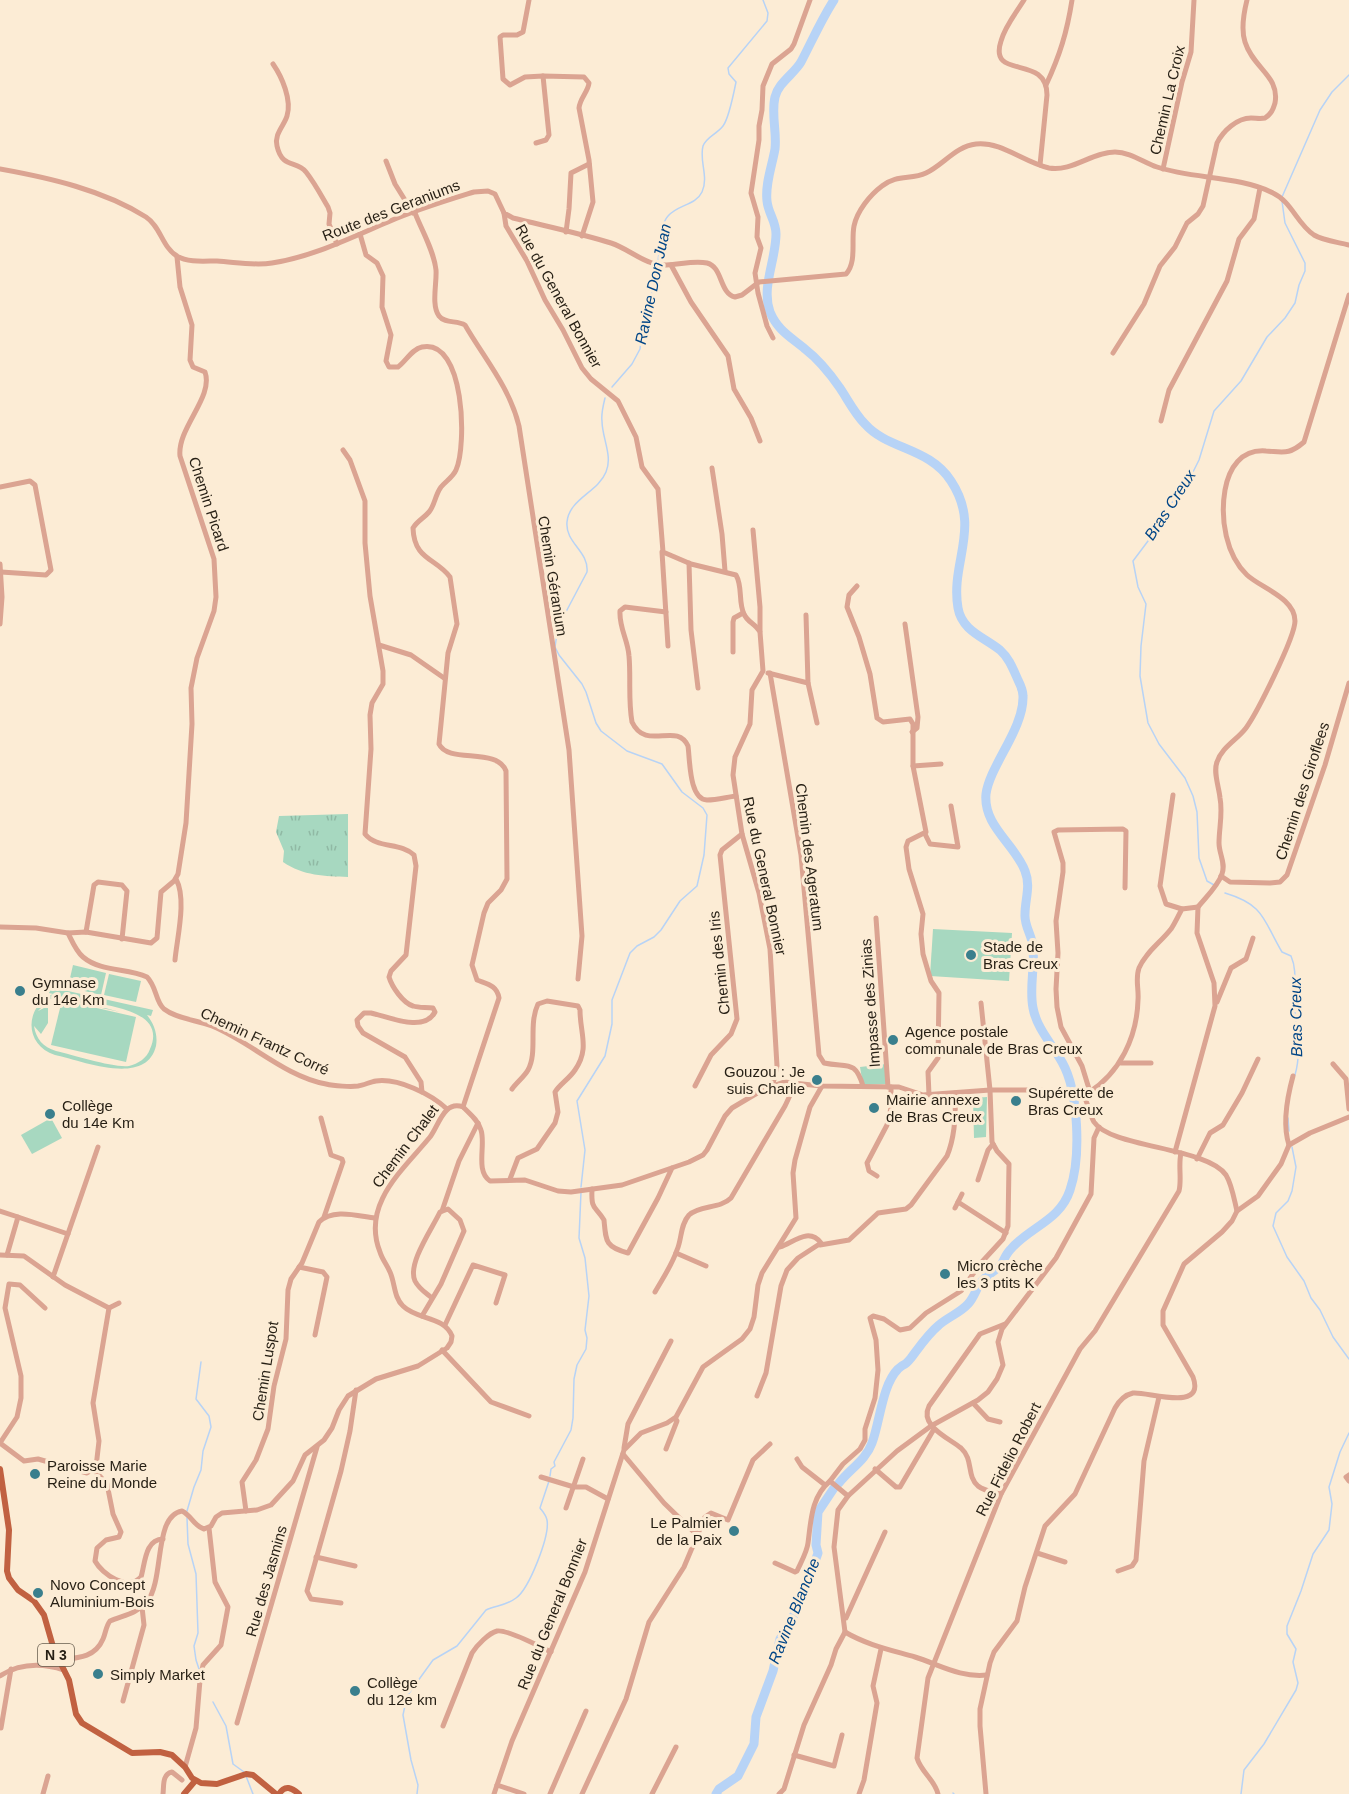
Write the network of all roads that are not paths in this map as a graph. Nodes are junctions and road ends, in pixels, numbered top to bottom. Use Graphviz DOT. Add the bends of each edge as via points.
graph roads {
  1 [pos="529,0"];
  2 [pos="810,0"];
  3 [pos="1024,0"];
  4 [pos="1072,0"];
  5 [pos="1194,0"];
  6 [pos="1247,0"];
  7 [pos="273,64"];
  8 [pos="543,75"];
  9 [pos="1046,85"];
  10 [pos="536,143"];
  11 [pos="386,161"];
  12 [pos="589,164"];
  13 [pos="1040,165"];
  14 [pos="0,169"];
  15 [pos="1163,169"];
  16 [pos="1210,178"];
  17 [pos="1260,188"];
  18 [pos="414,213"];
  19 [pos="504,213"];
  20 [pos="566,232"];
  21 [pos="360,234"];
  22 [pos="582,236"];
  23 [pos="337,244"];
  24 [pos="1349,245"];
  25 [pos="177,257"];
  26 [pos="671,265"];
  27 [pos="757,283"];
  28 [pos="1349,296"];
  29 [pos="773,338"];
  30 [pos="1113,353"];
  31 [pos="1161,421"];
  32 [pos="760,441"];
  33 [pos="343,450"];
  34 [pos="712,468"];
  35 [pos="0,487"];
  36 [pos="753,530"];
  37 [pos="662,549"];
  38 [pos="688,563"];
  39 [pos="0,564"];
  40 [pos="1,572"];
  41 [pos="725,572"];
  42 [pos="857,586"];
  43 [pos="666,612"];
  44 [pos="743,613"];
  45 [pos="806,615"];
  46 [pos="0,624"];
  47 [pos="905,624"];
  48 [pos="760,632"];
  49 [pos="380,645"];
  50 [pos="668,646"];
  51 [pos="733,652"];
  52 [pos="763,672"];
  53 [pos="770,673"];
  54 [pos="444,678"];
  55 [pos="1349,683"];
  56 [pos="808,684"];
  57 [pos="698,688"];
  58 [pos="817,723"];
  59 [pos="912,732"];
  60 [pos="941,764"];
  61 [pos="913,766"];
  62 [pos="1173,795"];
  63 [pos="736,796"];
  64 [pos="951,806"];
  65 [pos="742,834"];
  66 [pos="925,834"];
  67 [pos="1221,876"];
  68 [pos="176,879"];
  69 [pos="1125,888"];
  70 [pos="1198,907"];
  71 [pos="1182,909"];
  72 [pos="876,918"];
  73 [pos="0,927"];
  74 [pos="86,932"];
  75 [pos="68,933"];
  76 [pos="122,939"];
  77 [pos="1253,939"];
  78 [pos="174,960"];
  79 [pos="578,979"];
  80 [pos="981,1003"];
  81 [pos="1215,1006"];
  82 [pos="1258,1059"];
  83 [pos="1120,1063"];
  84 [pos="1151,1063"];
  85 [pos="1334,1064"];
  86 [pos="1293,1076"];
  87 [pos="791,1083"];
  88 [pos="774,1084"];
  89 [pos="695,1086"];
  90 [pos="822,1086"];
  91 [pos="863,1086"];
  92 [pos="890,1087"];
  93 [pos="512,1089"];
  94 [pos="990,1090"];
  95 [pos="422,1092"];
  96 [pos="1090,1092"];
  97 [pos="955,1093"];
  98 [pos="928,1095"];
  99 [pos="1083,1096"];
  100 [pos="463,1107"];
  101 [pos="447,1109"];
  102 [pos="1349,1109"];
  103 [pos="1349,1117"];
  104 [pos="321,1118"];
  105 [pos="478,1123"];
  106 [pos="1099,1127"];
  107 [pos="993,1144"];
  108 [pos="1289,1145"];
  109 [pos="98,1147"];
  110 [pos="1178,1153"];
  111 [pos="1197,1159"];
  112 [pos="672,1168"];
  113 [pos="877,1176"];
  114 [pos="510,1179"];
  115 [pos="978,1180"];
  116 [pos="590,1190"];
  117 [pos="962,1194"];
  118 [pos="442,1210"];
  119 [pos="0,1211"];
  120 [pos="1237,1211"];
  121 [pos="18,1217"];
  122 [pos="324,1217"];
  123 [pos="375,1218"];
  124 [pos="1006,1233"];
  125 [pos="68,1234"];
  126 [pos="820,1245"];
  127 [pos="779,1247"];
  128 [pos="676,1253"];
  129 [pos="0,1254"];
  130 [pos="7,1255"];
  131 [pos="706,1266"];
  132 [pos="299,1267"];
  133 [pos="53,1277"];
  134 [pos="655,1292"];
  135 [pos="432,1298"];
  136 [pos="119,1303"];
  137 [pos="496,1303"];
  138 [pos="45,1308"];
  139 [pos="109,1308"];
  140 [pos="422,1316"];
  141 [pos="1005,1324"];
  142 [pos="445,1325"];
  143 [pos="315,1335"];
  144 [pos="671,1341"];
  145 [pos="442,1350"];
  146 [pos="356,1390"];
  147 [pos="758,1396"];
  148 [pos="1160,1396"];
  149 [pos="973,1402"];
  150 [pos="529,1416"];
  151 [pos="675,1418"];
  152 [pos="1000,1422"];
  153 [pos="933,1427"];
  154 [pos="0,1443"];
  155 [pos="770,1444"];
  156 [pos="317,1447"];
  157 [pos="666,1449"];
  158 [pos="623,1452"];
  159 [pos="583,1459"];
  160 [pos="797,1459"];
  161 [pos="0,1469"];
  162 [pos="875,1469"];
  163 [pos="94,1470"];
  164 [pos="1349,1475"];
  165 [pos="546,1479"];
  166 [pos="1349,1481"];
  167 [pos="828,1483"];
  168 [pos="574,1487"];
  169 [pos="1001,1494"];
  170 [pos="848,1496"];
  171 [pos="608,1499"];
  172 [pos="566,1508"];
  173 [pos="246,1511"];
  174 [pos="209,1528"];
  175 [pos="885,1532"];
  176 [pos="697,1535"];
  177 [pos="163,1539"];
  178 [pos="1037,1553"];
  179 [pos="316,1557"];
  180 [pos="1065,1562"];
  181 [pos="775,1563"];
  182 [pos="355,1566"];
  183 [pos="1118,1571"];
  184 [pos="341,1603"];
  185 [pos="142,1607"];
  186 [pos="845,1619"];
  187 [pos="845,1632"];
  188 [pos="881,1649"];
  189 [pos="551,1652"];
  190 [pos="59,1660"];
  191 [pos="933,1664"];
  192 [pos="11,1669"];
  193 [pos="64,1670"];
  194 [pos="987,1675"];
  195 [pos="0,1676"];
  196 [pos="123,1701"];
  197 [pos="586,1711"];
  198 [pos="237,1723"];
  199 [pos="443,1726"];
  200 [pos="1,1728"];
  201 [pos="842,1735"];
  202 [pos="676,1747"];
  203 [pos="794,1755"];
  204 [pos="185,1767"];
  205 [pos="48,1776"];
  206 [pos="182,1780"];
  207 [pos="195,1781"];
  208 [pos="497,1785"];
  209 [pos="279,1793"];
  210 [pos="43,1794"];
  211 [pos="164,1794"];
  212 [pos="184,1794"];
  213 [pos="298,1794"];
  214 [pos="494,1794"];
  215 [pos="524,1794"];
  216 [pos="550,1794"];
  217 [pos="582,1794"];
  218 [pos="652,1794"];
  219 [pos="779,1794"];
  220 [pos="859,1794"];
  221 [pos="938,1794"];
  222 [pos="986,1794"];
  1 -- 8 [label="street" via="523,32 500,37 502,79 510,85 525,77"];
  2 -- 27 [label="street" via="794,44 772,64 763,86 751,193 761,248 755,273"];
  3 -- 9 [label="street" via="1005,29 999,52 1004,63 1036,72"];
  4 -- 9 [label="street" via="1066,38"];
  5 -- 15 [label="street, Chemin La Croix" via="1191,52"];
  6 -- 16 [label="street" via="1244,40 1258,66 1275,85 1274,109 1265,118 1243,119 1223,132"];
  7 -- 23 [label="street" via="288,105 277,148 286,162 305,170 330,211 329,224"];
  8 -- 10 [label="street" via="549,135"];
  8 -- 12 [label="street" via="584,77 589,82 579,101"];
  9 -- 13 [label="street"];
  11 -- 18 [label="street"];
  12 -- 20 [label="street" via="574,171 570,178"];
  12 -- 22 [label="street" via="593,202"];
  13 -- 15 [label="street" via="1057,168 1118,152"];
  13 -- 27 [label="street" via="991,144 965,146 924,174 902,177 881,187 858,214 852,264 846,274"];
  14 -- 25 [label="street" via="90,191 146,217"];
  15 -- 16 [label="street"];
  16 -- 17 [label="street"];
  16 -- 30 [label="street" via="1203,206 1187,223 1160,266 1144,304"];
  17 -- 24 [label="street" via="1286,201 1315,235"];
  17 -- 31 [label="street" via="1254,219 1239,239 1227,281 1169,390"];
  18 -- 19 [label="street, Route des Geraniums" via="488,190 495,194"];
  18 -- 21 [label="street, Route des Geraniums"];
  18 -- 79 [label="street, Chemin Géranium" via="435,268 438,315 465,325 516,411 569,750 582,936"];
  19 -- 20 [label="street"];
  19 -- 37 [label="street, Rue du General Bonnier" via="506,226 582,368 618,401 636,437 642,467 658,489"];
  20 -- 22 [label="street"];
  21 -- 23 [label="street, Route des Geraniums"];
  21 -- 54 [label="street" via="366,255 377,263 383,276 382,307 391,335 387,364 398,367 417,349 430,347 445,355 457,379 462,438 457,470 441,488 430,511 413,528 422,554 451,579 458,624"];
  22 -- 26 [label="street" via="623,248 651,263"];
  23 -- 25 [label="street, Route des Geraniums" via="271,263"];
  25 -- 68 [label="street, Chemin Picard" via="180,287 192,325 190,360 207,378 181,440 180,456 216,567 214,611 191,688 186,822"];
  26 -- 27 [label="street" via="710,265 733,297"];
  26 -- 32 [label="street" via="728,356 734,390"];
  27 -- 29 [label="street"];
  28 -- 67 [label="street" via="1304,442 1288,452 1264,450 1242,457 1232,467 1225,488 1224,527 1238,565 1291,607 1295,620 1289,644 1254,715 1217,759 1219,845 1224,866"];
  33 -- 49 [label="street" via="363,493 370,596"];
  34 -- 41 [label="street"];
  35 -- 40 [label="street" via="30,481 35,485 51,570 46,575"];
  36 -- 48 [label="street, Rue du General Bonnier"];
  37 -- 38 [label="street"];
  37 -- 43 [label="street, Rue du General Bonnier"];
  38 -- 41 [label="street"];
  38 -- 57 [label="street"];
  39 -- 40 [label="street"];
  40 -- 46 [label="street"];
  41 -- 44 [label="street" via="738,577"];
  42 -- 59 [label="street" via="849,595 847,607 870,674 876,716 883,722 911,720"];
  43 -- 50 [label="street, Rue du General Bonnier"];
  43 -- 63 [label="street" via="625,607 620,611 620,627 630,658 632,722 641,735 686,740 694,790 700,798"];
  44 -- 48 [label="street"];
  44 -- 51 [label="street" via="733,621"];
  45 -- 56 [label="street"];
  47 -- 59 [label="street" via="918,717 917,728"];
  48 -- 52 [label="street, Rue du General Bonnier"];
  49 -- 54 [label="street" via="411,655"];
  49 -- 95 [label="street" via="383,684 370,715 365,834 371,841 414,855 406,955 389,977 408,1004 433,1008 435,1012 430,1019 415,1023 371,1013 364,1013 357,1020 372,1040 405,1056 421,1082"];
  52 -- 53 [label="street"];
  52 -- 63 [label="street, Rue du General Bonnier" via="752,690 750,724 733,763"];
  53 -- 56 [label="street"];
  53 -- 91 [label="street, Chemin des Ageratum" via="801,855 819,1054 824,1063 855,1068"];
  54 -- 100 [label="street" via="440,747 448,753 499,762 506,771 507,879 488,903 472,965 477,980 492,986 499,998"];
  55 -- 67 [label="street, Chemin des Giroflees" via="1287,875 1270,884 1230,882"];
  56 -- 58 [label="street"];
  59 -- 61 [label="street"];
  60 -- 61 [label="street"];
  61 -- 66 [label="street"];
  62 -- 71 [label="street" via="1161,890 1166,904"];
  63 -- 65 [label="street, Rue du General Bonnier"];
  64 -- 66 [label="street" via="958,847 930,844"];
  65 -- 88 [label="street, Rue du General Bonnier" via="770,949 777,1066"];
  65 -- 89 [label="street, Chemin des Iris" via="720,855 737,1019 732,1034 711,1055"];
  66 -- 98 [label="street" via="908,841 906,847 923,914 923,954 939,993 938,1058 928,1072"];
  67 -- 70 [label="street"];
  68 -- 76 [label="street, Chemin Picard" via="161,892 154,942"];
  68 -- 78 [label="street, Chemin Picard" via="181,907"];
  69 -- 96 [label="street" via="1126,831 1054,832 1063,863 1056,921 1057,1007 1061,1027 1082,1066"];
  70 -- 71 [label="street"];
  70 -- 81 [label="street" via="1197,933 1214,983"];
  71 -- 83 [label="street" via="1172,928 1140,966 1134,1027"];
  72 -- 92 [label="street, Impasse des Zinias"];
  73 -- 75 [label="street"];
  74 -- 75 [label="street"];
  74 -- 76 [label="street"];
  74 -- 76 [label="street" via="94,885 122,885 127,891"];
  75 -- 95 [label="street, Chemin Frantz Corré" via="83,957 91,962 147,977 158,1001 169,1012 212,1026 315,1082 354,1086 389,1081"];
  77 -- 81 [label="street" via="1246,959 1231,968"];
  80 -- 94 [label="street"];
  81 -- 110 [label="street, Rue Fidelio Robert"];
  82 -- 111 [label="street" via="1223,1125 1210,1133"];
  83 -- 84 [label="street"];
  83 -- 96 [label="street"];
  85 -- 102 [label="street" via="1346,1079"];
  86 -- 108 [label="street" via="1286,1107"];
  87 -- 88 [label="street"];
  87 -- 90 [label="street"];
  87 -- 128 [label="street" via="785,1107 735,1193 723,1204 688,1216"];
  88 -- 112 [label="street" via="732,1108 703,1155"];
  90 -- 91 [label="street"];
  90 -- 127 [label="street" via="810,1107 795,1160 796,1218"];
  91 -- 92 [label="street"];
  92 -- 98 [label="street"];
  92 -- 113 [label="street" via="891,1108 886,1125 867,1162 869,1170"];
  93 -- 114 [label="street" via="530,1065 538,1004 575,1004 580,1010 584,1052 575,1070 555,1092 555,1123 537,1149 518,1158"];
  94 -- 97 [label="street"];
  94 -- 99 [label="street" via="1040,1090"];
  94 -- 107 [label="street"];
  95 -- 101 [label="street, Chemin Frantz Corré"];
  96 -- 99 [label="street"];
  97 -- 98 [label="street"];
  97 -- 126 [label="street" via="947,1156 911,1206 878,1213 849,1240"];
  99 -- 106 [label="street"];
  100 -- 101 [label="street, Chemin Chalet"];
  100 -- 105 [label="street, Chemin Chalet"];
  101 -- 123 [label="street, Chemin Chalet" via="434,1131 386,1189"];
  103 -- 108 [label="street"];
  104 -- 122 [label="street, Chemin Luspot" via="331,1155 344,1162"];
  105 -- 114 [label="street" via="484,1175 490,1181"];
  105 -- 118 [label="street" via="459,1161"];
  106 -- 110 [label="street"];
  106 -- 141 [label="street" via="1094,1138 1090,1194 1056,1258"];
  107 -- 115 [label="street"];
  107 -- 124 [label="street" via="1009,1164"];
  108 -- 120 [label="street" via="1281,1164 1258,1196"];
  109 -- 125 [label="street"];
  110 -- 111 [label="street"];
  110 -- 169 [label="street, Rue Fidelio Robert" via="1179,1191 1095,1331 1080,1349"];
  111 -- 120 [label="street" via="1225,1175"];
  112 -- 116 [label="street" via="622,1185"];
  112 -- 116 [label="street" via="628,1253 607,1242 604,1220 593,1208"];
  114 -- 116 [label="street" via="558,1191"];
  117 -- 124 [label="street" via="956,1205"];
  118 -- 135 [label="street" via="412,1269 415,1282"];
  118 -- 135 [label="street" via="451,1210 464,1231"];
  119 -- 121 [label="street"];
  120 -- 148 [label="street" via="1222,1232 1184,1264 1175,1281 1162,1322 1195,1386 1186,1397"];
  121 -- 125 [label="street"];
  121 -- 130 [label="street"];
  122 -- 123 [label="street" via="338,1214"];
  122 -- 132 [label="street, Chemin Luspot"];
  123 -- 140 [label="street, Chemin Chalet" via="378,1245 398,1299 406,1309"];
  124 -- 167 [label="street" via="961,1291 910,1328 900,1330 884,1319 870,1318 878,1370 864,1445"];
  125 -- 133 [label="street"];
  126 -- 127 [label="street" via="819,1239 801,1236"];
  126 -- 147 [label="street" via="787,1270"];
  127 -- 151 [label="street" via="758,1285 750,1329 703,1367"];
  128 -- 131 [label="street"];
  128 -- 134 [label="street"];
  129 -- 130 [label="street"];
  130 -- 133 [label="street" via="24,1256"];
  132 -- 143 [label="street" via="323,1272 327,1277"];
  132 -- 173 [label="street, Chemin Luspot" via="288,1290 286,1339 268,1429 242,1482"];
  133 -- 139 [label="street"];
  135 -- 140 [label="street"];
  136 -- 139 [label="street"];
  137 -- 142 [label="street" via="505,1275 473,1265"];
  138 -- 154 [label="street" via="20,1286 9,1284 5,1308 21,1376 21,1398 17,1417"];
  139 -- 163 [label="street" via="93,1403 99,1441"];
  140 -- 142 [label="street, Chemin Chalet"];
  141 -- 149 [label="street" via="998,1342 1001,1371 988,1392"];
  141 -- 153 [label="street" via="980,1334 927,1410"];
  142 -- 145 [label="street" via="452,1336"];
  144 -- 158 [label="street, Rue du General Bonnier" via="628,1424"];
  145 -- 146 [label="street" via="418,1366 376,1379"];
  145 -- 150 [label="street" via="492,1402"];
  146 -- 156 [label="street" via="344,1402 332,1428"];
  146 -- 179 [label="street" via="343,1461"];
  148 -- 178 [label="street" via="1137,1393 1121,1399 1075,1494 1045,1526"];
  148 -- 183 [label="street" via="1144,1461 1136,1560 1132,1566"];
  149 -- 152 [label="street" via="988,1419"];
  149 -- 153 [label="street"];
  151 -- 157 [label="street"];
  151 -- 158 [label="street" via="641,1433"];
  153 -- 162 [label="street"];
  153 -- 162 [label="street" via="900,1486 896,1487"];
  153 -- 169 [label="street" via="964,1451 971,1475 980,1487"];
  154 -- 163 [label="street" via="24,1461 38,1459 87,1473"];
  155 -- 176 [label="street" via="753,1460 728,1520 708,1514"];
  156 -- 173 [label="street" via="305,1455 293,1481 271,1505"];
  156 -- 198 [label="street, Rue des Jasmins"];
  158 -- 171 [label="street, Rue du General Bonnier"];
  158 -- 176 [label="street" via="664,1503"];
  159 -- 168 [label="street"];
  160 -- 167 [label="street" via="802,1467"];
  161 -- 190 [label="main road, N 3" via="9,1530 9,1578 40,1608"];
  162 -- 170 [label="street"];
  163 -- 177 [label="street" via="107,1484 121,1532 119,1537 106,1540 97,1548 95,1561 103,1572 127,1583 137,1581 150,1544"];
  164 -- 166 [label="street"];
  165 -- 168 [label="street"];
  167 -- 170 [label="street"];
  167 -- 181 [label="street" via="816,1499 808,1545 797,1570"];
  168 -- 171 [label="street" via="586,1487"];
  168 -- 172 [label="street"];
  169 -- 191 [label="street, Rue Fidelio Robert"];
  170 -- 186 [label="street" via="838,1510 834,1547"];
  171 -- 189 [label="street, Rue du General Bonnier" via="585,1572"];
  173 -- 174 [label="street" via="222,1513"];
  174 -- 177 [label="street" via="200,1528 189,1514 177,1512 168,1520"];
  174 -- 204 [label="street" via="215,1582 228,1607 221,1645 205,1662 201,1673 196,1728"];
  175 -- 186 [label="street"];
  176 -- 217 [label="street" via="684,1567 650,1622 626,1699"];
  177 -- 185 [label="street" via="157,1582"];
  178 -- 180 [label="street"];
  178 -- 194 [label="street" via="1017,1621 994,1652"];
  179 -- 182 [label="street"];
  179 -- 184 [label="street" via="308,1594 311,1599"];
  185 -- 190 [label="street" via="110,1621 95,1652"];
  185 -- 196 [label="street" via="144,1624"];
  186 -- 187 [label="street"];
  187 -- 188 [label="street"];
  187 -- 203 [label="street"];
  188 -- 191 [label="street"];
  188 -- 220 [label="street" via="873,1686 877,1703"];
  189 -- 199 [label="street" via="504,1631 494,1632 472,1653"];
  189 -- 208 [label="street, Rue du General Bonnier"];
  190 -- 193 [label="main road, N 3"];
  191 -- 194 [label="street" via="964,1675"];
  191 -- 221 [label="street, Rue Fidelio Robert" via="917,1758"];
  192 -- 193 [label="street" via="47,1665"];
  192 -- 195 [label="street"];
  192 -- 200 [label="street"];
  193 -- 204 [label="main road, N 3" via="76,1714 87,1728 132,1753 172,1755"];
  194 -- 222 [label="street" via="980,1709"];
  197 -- 216 [label="street"];
  201 -- 203 [label="street" via="834,1766"];
  202 -- 218 [label="street"];
  203 -- 219 [label="street"];
  204 -- 207 [label="main road, N 3"];
  205 -- 210 [label="street"];
  206 -- 211 [label="street" via="172,1772 167,1773"];
  207 -- 209 [label="main road" via="211,1785 253,1775"];
  207 -- 212 [label="main road"];
  208 -- 214 [label="street, Rue du General Bonnier"];
  208 -- 215 [label="street"];
  209 -- 213 [label="main road" via="291,1787"];
}
